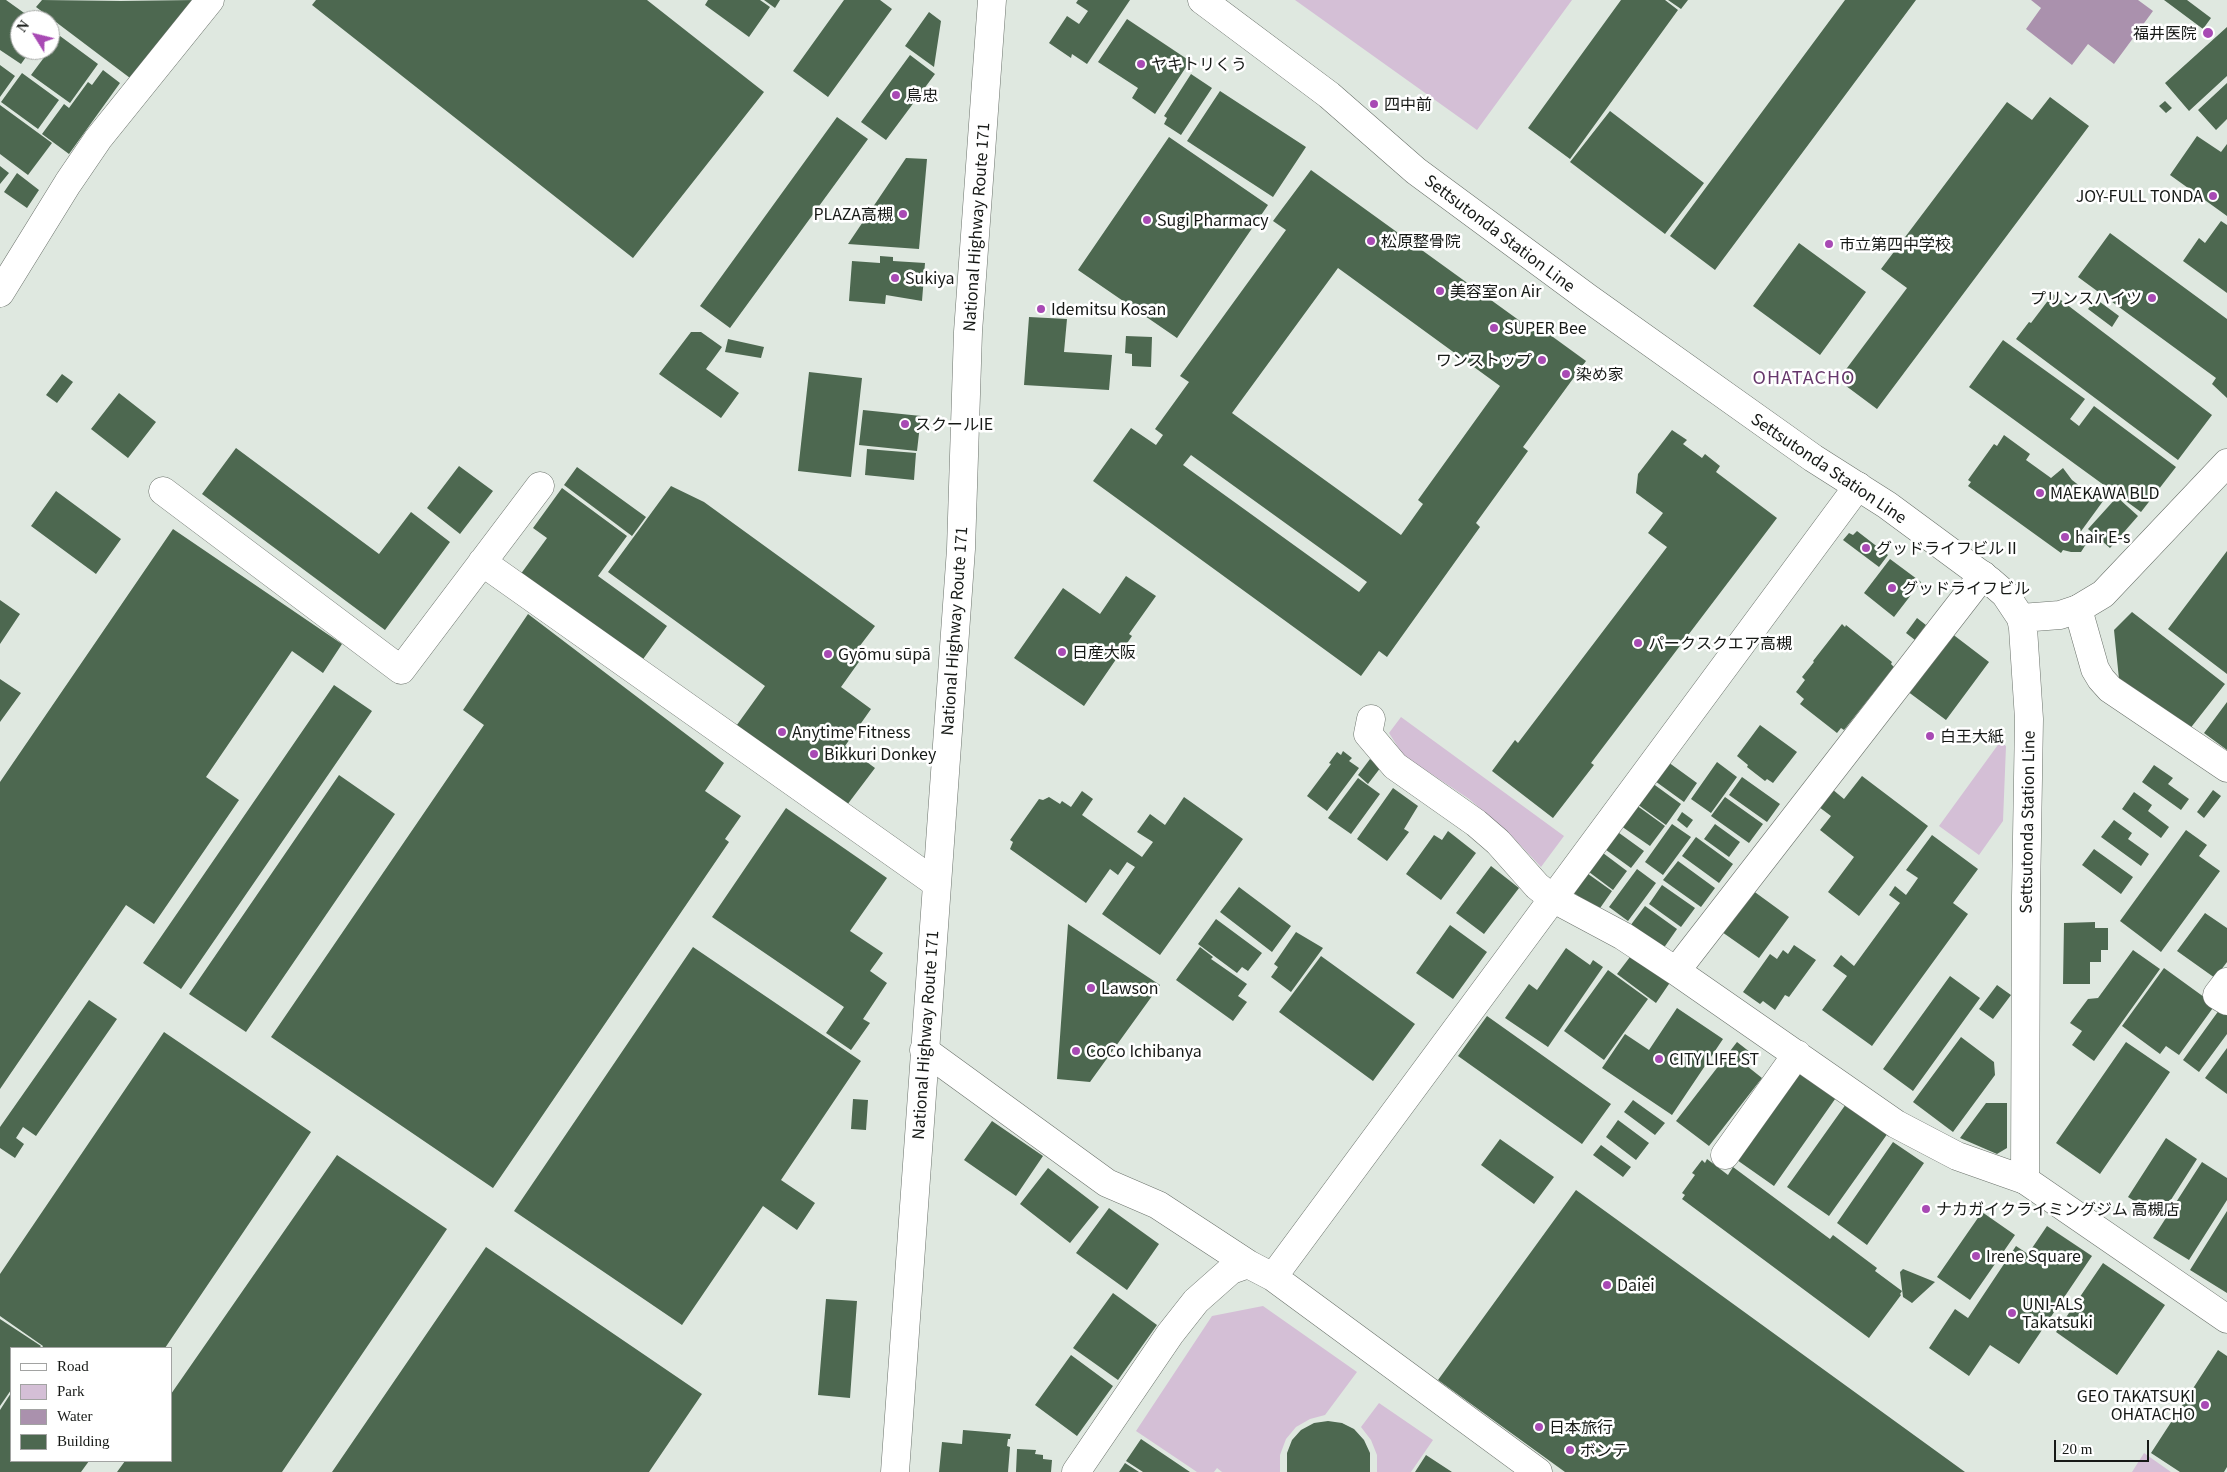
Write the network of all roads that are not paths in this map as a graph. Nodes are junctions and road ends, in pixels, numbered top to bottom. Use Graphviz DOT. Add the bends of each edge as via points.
graph roads {
  1 [pos="210,0"];
  2 [pos="992,0"];
  3 [pos="1202,0"];
  4 [pos="0,293"];
  5 [pos="2227,463"];
  6 [pos="540,486"];
  7 [pos="1858,486"];
  8 [pos="163,491"];
  9 [pos="482,562"];
  10 [pos="1983,575"];
  11 [pos="2078,609"];
  12 [pos="2021,618"];
  13 [pos="1371,719"];
  14 [pos="2227,768"];
  15 [pos="936,883"];
  16 [pos="1552,898"];
  17 [pos="1676,971"];
  18 [pos="2227,982"];
  19 [pos="2227,1001"];
  20 [pos="924,1050"];
  21 [pos="1797,1054"];
  22 [pos="1725,1154"];
  23 [pos="2025,1180"];
  24 [pos="1248,1264"];
  25 [pos="1274,1277"];
  26 [pos="2227,1319"];
  27 [pos="895,1472"];
  28 [pos="1076,1472"];
  29 [pos="1538,1472"];
  1 -- 4 [label="main road" via="98,139"];
  2 -- 15 [label="main road, National Highway Route 171" via="968,332 961,549"];
  3 -- 7 [label="main road, Settsutonda Station Line" via="1329,95 1416,171 1548,269 1702,381"];
  5 -- 11 [label="main road" via="2103,594"];
  6 -- 9 [label="main road"];
  7 -- 10 [label="main road, Settsutonda Station Line"];
  7 -- 16 [label="main road"];
  8 -- 9 [label="main road" via="401,670"];
  9 -- 15 [label="main road"];
  10 -- 12 [label="main road, Settsutonda Station Line" via="2005,594"];
  10 -- 17 [label="main road"];
  11 -- 12 [label="main road" via="2052,616"];
  11 -- 14 [label="main road" via="2094,669 2110,689"];
  12 -- 23 [label="main road, Settsutonda Station Line" via="2029,720"];
  13 -- 16 [label="main road" via="1368,734 1395,766 1476,823"];
  15 -- 20 [label="main road, National Highway Route 171"];
  16 -- 17 [label="main road" via="1622,936"];
  16 -- 25 [label="main road"];
  17 -- 21 [label="main road"];
  18 -- 19 [label="main road" via="2218,994"];
  20 -- 24 [label="main road" via="1106,1183 1158,1205"];
  20 -- 27 [label="main road, National Highway Route 171"];
  21 -- 22 [label="main road"];
  21 -- 23 [label="main road" via="1896,1124 1926,1141"];
  23 -- 26 [label="main road"];
  24 -- 25 [label="main road"];
  24 -- 28 [label="main road" via="1231,1270 1196,1301"];
  25 -- 29 [label="main road"];
}
